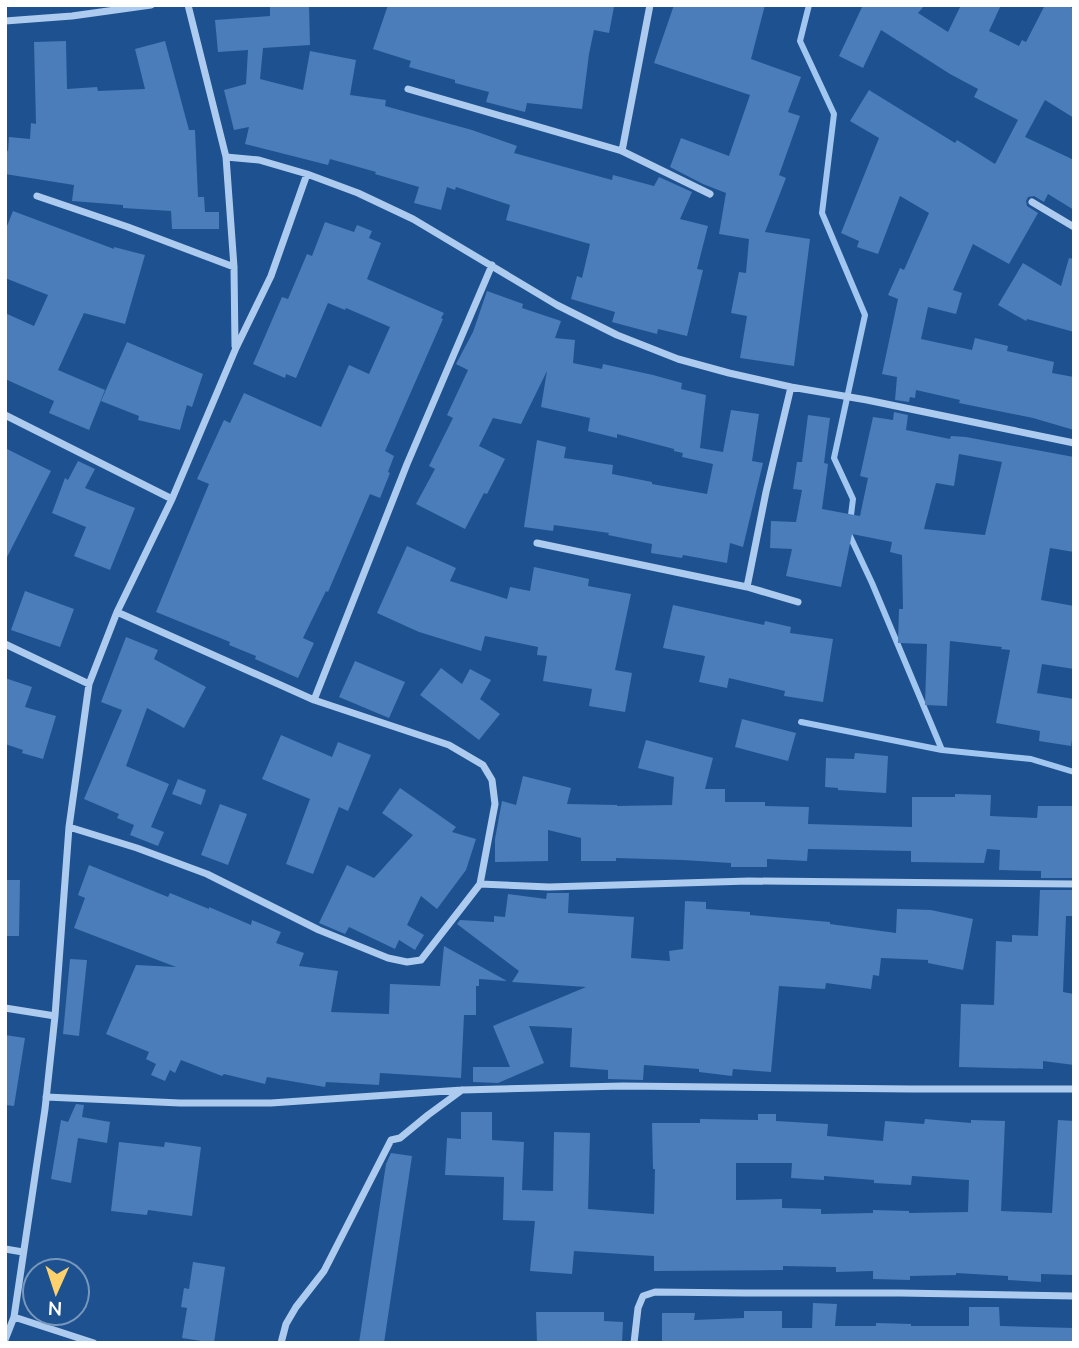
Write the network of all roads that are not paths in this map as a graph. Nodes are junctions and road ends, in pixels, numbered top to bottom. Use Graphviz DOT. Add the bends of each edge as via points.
graph roads {
  1 [pos="150,5"];
  2 [pos="188,5"];
  3 [pos="650,5"];
  4 [pos="5,21"];
  5 [pos="408,89"];
  6 [pos="622,151"];
  7 [pos="226,157"];
  8 [pos="307,174"];
  9 [pos="710,194"];
  10 [pos="37,196"];
  11 [pos="1032,202"];
  12 [pos="1074,227"];
  13 [pos="492,265"];
  14 [pos="234,267"];
  15 [pos="236,348"];
  16 [pos="792,387"];
  17 [pos="5,415"];
  18 [pos="1074,443"];
  19 [pos="172,499"];
  20 [pos="537,543"];
  21 [pos="747,587"];
  22 [pos="798,602"];
  23 [pos="117,612"];
  24 [pos="5,644"];
  25 [pos="89,684"];
  26 [pos="314,700"];
  27 [pos="69,827"];
  28 [pos="480,884"];
  29 [pos="1074,884"];
  30 [pos="5,1008"];
  31 [pos="55,1016"];
  32 [pos="1074,1089"];
  33 [pos="462,1090"];
  34 [pos="46,1097"];
  35 [pos="5,1249"];
  36 [pos="23,1252"];
  37 [pos="1074,1296"];
  38 [pos="14,1317"];
  39 [pos="5,1340"];
  40 [pos="94,1343"];
  41 [pos="281,1343"];
  42 [pos="634,1343"];
  1 -- 4 [label="street"];
  2 -- 7 [label="street"];
  3 -- 6 [label="street"];
  5 -- 6 [label="street"];
  6 -- 9 [label="street"];
  7 -- 8 [label="street" via="259,160"];
  7 -- 14 [label="street"];
  8 -- 13 [label="street" via="413,219"];
  8 -- 15 [label="street" via="271,275"];
  10 -- 14 [label="street"];
  11 -- 12 [label="street"];
  13 -- 16 [label="street" via="557,305 629,340 678,359"];
  13 -- 26 [label="street"];
  14 -- 15 [label="street"];
  15 -- 19 [label="street"];
  16 -- 18 [label="street"];
  16 -- 21 [label="street"];
  17 -- 19 [label="street"];
  19 -- 23 [label="street"];
  20 -- 21 [label="street"];
  21 -- 22 [label="street"];
  23 -- 25 [label="street"];
  23 -- 26 [label="street"];
  24 -- 25 [label="street"];
  25 -- 27 [label="street"];
  26 -- 28 [label="street" via="449,745 483,765 492,780 495,804"];
  27 -- 28 [label="street" via="207,874 319,930 407,962 421,960"];
  27 -- 31 [label="street"];
  28 -- 29 [label="street"];
  30 -- 31 [label="street"];
  31 -- 34 [label="street"];
  32 -- 33 [label="street" via="623,1086"];
  33 -- 34 [label="street" via="271,1103"];
  33 -- 41 [label="street" via="400,1138 391,1140 324,1271 286,1324"];
  34 -- 36 [label="street"];
  35 -- 36 [label="street"];
  36 -- 38 [label="street"];
  37 -- 42 [label="street" via="655,1292 643,1296 638,1308"];
  38 -- 39 [label="street"];
  38 -- 40 [label="street"];
}
